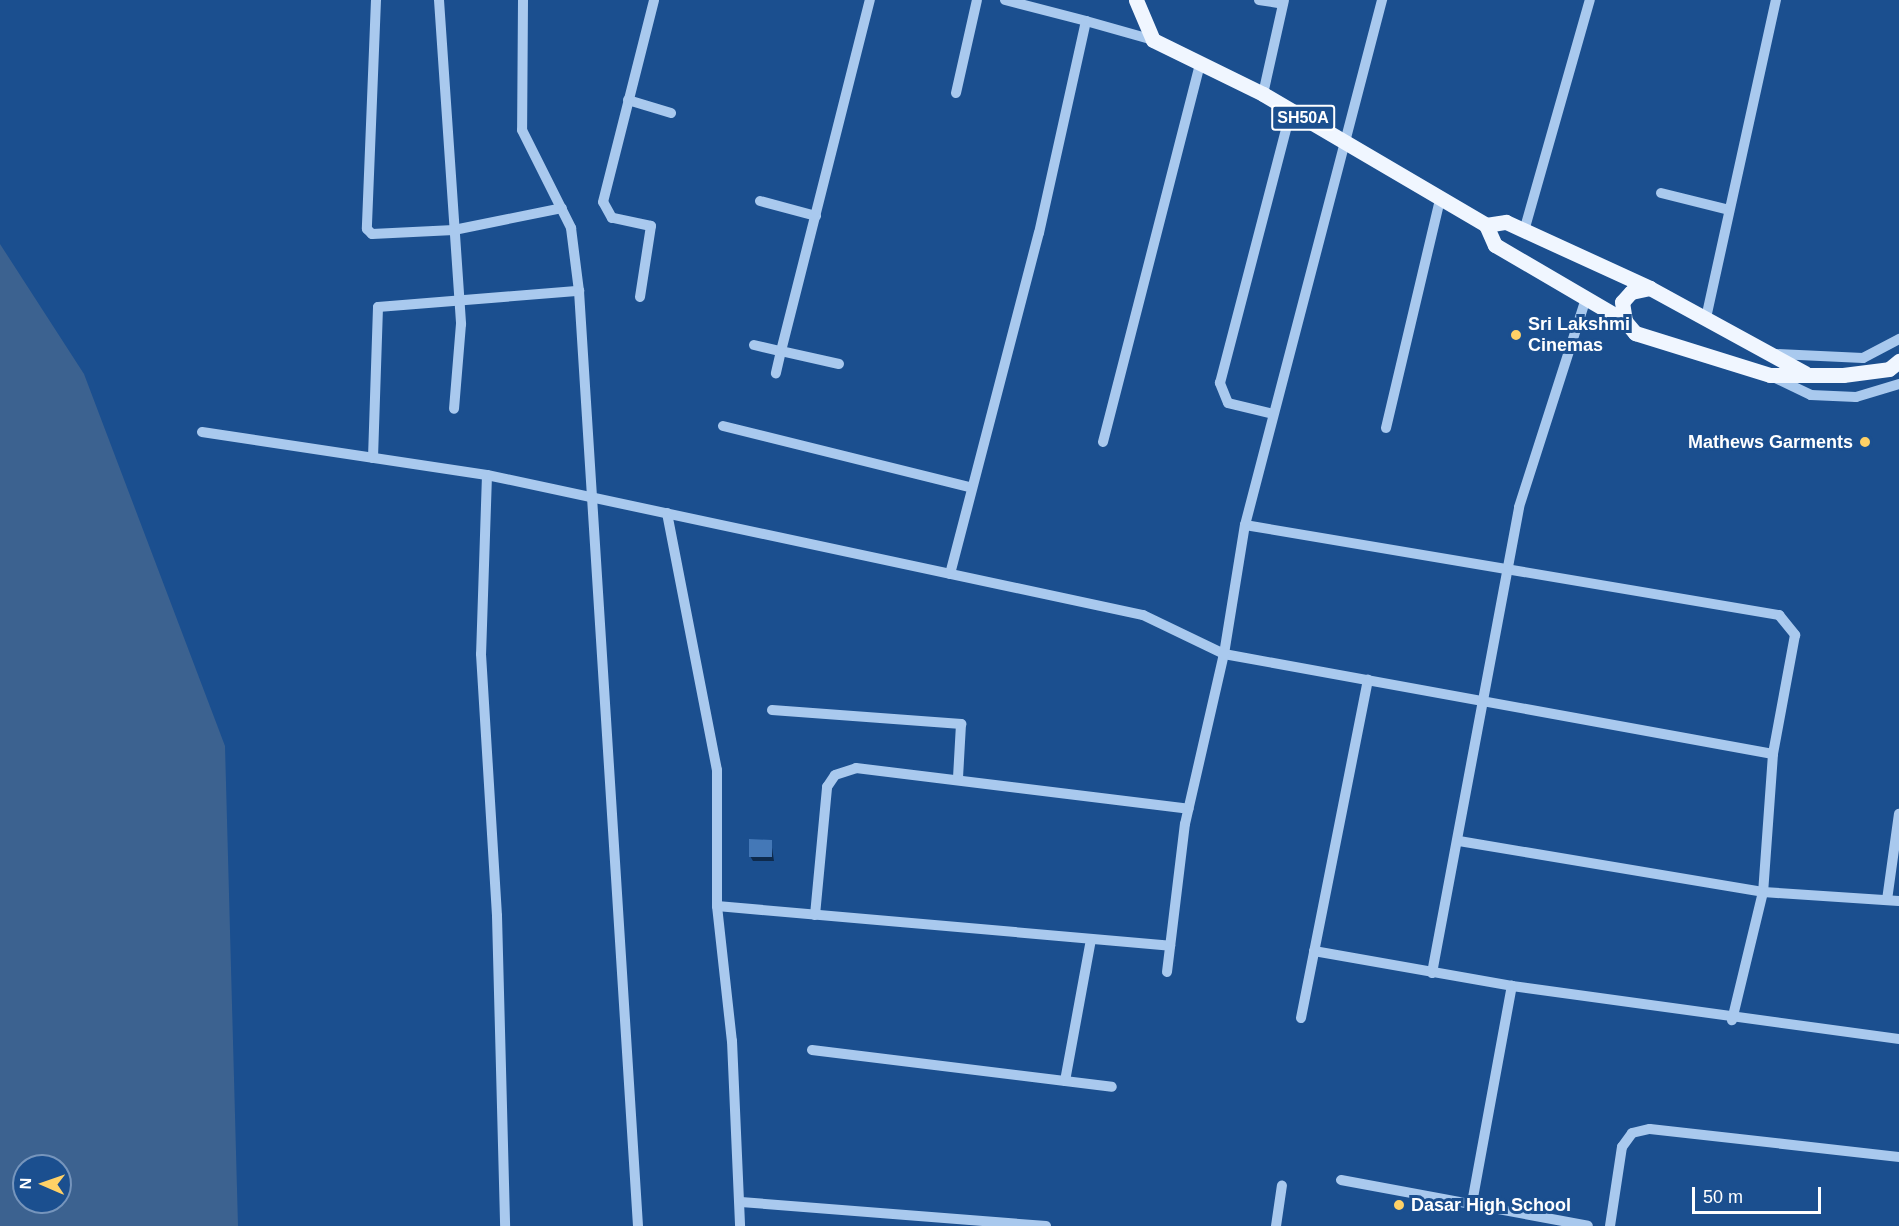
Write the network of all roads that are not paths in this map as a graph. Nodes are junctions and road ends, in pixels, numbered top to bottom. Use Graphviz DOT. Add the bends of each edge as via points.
graph roads {
  1 [pos="376,0"];
  2 [pos="439,0"];
  3 [pos="523,0"];
  4 [pos="654,0"];
  5 [pos="870,0"];
  6 [pos="977,0"];
  7 [pos="1005,0"];
  8 [pos="1136,0"];
  9 [pos="1259,0"];
  10 [pos="1382,0"];
  11 [pos="1776,0"];
  12 [pos="1587,1"];
  13 [pos="1283,2"];
  14 [pos="1086,21"];
  15 [pos="1153,40"];
  16 [pos="1200,63"];
  17 [pos="956,93"];
  18 [pos="1263,94"];
  19 [pos="628,100"];
  20 [pos="1291,110"];
  21 [pos="671,113"];
  22 [pos="1344,145"];
  23 [pos="1660,194"];
  24 [pos="1440,200"];
  25 [pos="760,201"];
  26 [pos="562,208"];
  27 [pos="1729,210"];
  28 [pos="816,216"];
  29 [pos="1486,225"];
  30 [pos="454,230"];
  31 [pos="1524,231"];
  32 [pos="1650,288"];
  33 [pos="579,291"];
  34 [pos="640,297"];
  35 [pos="1586,298"];
  36 [pos="460,301"];
  37 [pos="1706,318"];
  38 [pos="1624,321"];
  39 [pos="1899,339"];
  40 [pos="754,345"];
  41 [pos="782,351"];
  42 [pos="1776,354"];
  43 [pos="1899,361"];
  44 [pos="839,364"];
  45 [pos="777,373"];
  46 [pos="1805,373"];
  47 [pos="1770,375"];
  48 [pos="1899,384"];
  49 [pos="454,409"];
  50 [pos="1274,414"];
  51 [pos="723,426"];
  52 [pos="1386,428"];
  53 [pos="202,432"];
  54 [pos="1103,442"];
  55 [pos="373,458"];
  56 [pos="487,475"];
  57 [pos="969,487"];
  58 [pos="593,498"];
  59 [pos="667,513"];
  60 [pos="1245,525"];
  61 [pos="1507,569"];
  62 [pos="950,574"];
  63 [pos="1224,654"];
  64 [pos="1368,680"];
  65 [pos="1481,700"];
  66 [pos="772,710"];
  67 [pos="1773,754"];
  68 [pos="958,777"];
  69 [pos="1188,809"];
  70 [pos="1899,814"];
  71 [pos="1459,842"];
  72 [pos="1763,892"];
  73 [pos="1887,900"];
  74 [pos="1899,901"];
  75 [pos="717,906"];
  76 [pos="815,915"];
  77 [pos="1091,939"];
  78 [pos="1170,946"];
  79 [pos="1314,951"];
  80 [pos="1167,972"];
  81 [pos="1432,973"];
  82 [pos="1512,986"];
  83 [pos="1301,1018"];
  84 [pos="1732,1020"];
  85 [pos="1899,1039"];
  86 [pos="813,1050"];
  87 [pos="1065,1081"];
  88 [pos="1112,1087"];
  89 [pos="1899,1157"];
  90 [pos="1341,1180"];
  91 [pos="1282,1185"];
  92 [pos="741,1202"];
  93 [pos="1472,1203"];
  94 [pos="968,1221"];
  95 [pos="505,1226"];
  96 [pos="638,1226"];
  97 [pos="740,1226"];
  98 [pos="1046,1226"];
  99 [pos="1276,1226"];
  100 [pos="1588,1226"];
  101 [pos="1610,1226"];
  1 -- 30 [label="street" via="368,229 372,234"];
  2 -- 30 [label="street"];
  3 -- 26 [label="street" via="522,130"];
  4 -- 19 [label="street"];
  5 -- 28 [label="street"];
  6 -- 17 [label="street"];
  7 -- 14 [label="street"];
  8 -- 15 [label="main road"];
  9 -- 13 [label="street"];
  10 -- 22 [label="street"];
  11 -- 27 [label="street"];
  12 -- 31 [label="street"];
  13 -- 18 [label="street"];
  14 -- 15 [label="street"];
  14 -- 57 [label="street" via="1039,233"];
  15 -- 16 [label="main road, SH50A"];
  16 -- 18 [label="main road, SH50A"];
  16 -- 54 [label="street"];
  18 -- 20 [label="main road, SH50A"];
  19 -- 21 [label="street"];
  19 -- 34 [label="street" via="603,209 612,218 651,226"];
  20 -- 22 [label="main road, SH50A"];
  20 -- 50 [label="street" via="1220,382 1228,403"];
  22 -- 24 [label="main road, SH50A"];
  22 -- 50 [label="street"];
  23 -- 27 [label="street"];
  24 -- 29 [label="main road, SH50A"];
  24 -- 52 [label="street"];
  25 -- 28 [label="street"];
  26 -- 30 [label="street"];
  26 -- 33 [label="street" via="571,228"];
  27 -- 37 [label="street"];
  28 -- 41 [label="street"];
  29 -- 31 [label="main road" via="1506,222"];
  29 -- 35 [label="main road, SH50A" via="1495,244"];
  30 -- 36 [label="street"];
  31 -- 32 [label="main road"];
  32 -- 37 [label="main road"];
  32 -- 38 [label="main road" via="1631,292 1622,302"];
  33 -- 36 [label="street"];
  33 -- 58 [label="street"];
  35 -- 38 [label="main road, SH50A"];
  35 -- 61 [label="street" via="1535,450"];
  36 -- 49 [label="street"];
  36 -- 55 [label="street" via="378,308"];
  37 -- 42 [label="main road"];
  38 -- 47 [label="main road" via="1635,333"];
  39 -- 42 [label="street" via="1863,358"];
  40 -- 41 [label="street"];
  41 -- 44 [label="street"];
  41 -- 45 [label="street"];
  42 -- 46 [label="main road"];
  43 -- 46 [label="main road" via="1889,369 1824,377"];
  46 -- 47 [label="main road"];
  47 -- 48 [label="street" via="1811,395 1856,398"];
  50 -- 60 [label="street"];
  51 -- 57 [label="street"];
  53 -- 55 [label="street"];
  55 -- 56 [label="street"];
  56 -- 58 [label="street"];
  56 -- 95 [label="street" via="481,654 497,916"];
  57 -- 62 [label="street"];
  58 -- 59 [label="street"];
  58 -- 96 [label="street"];
  59 -- 62 [label="street"];
  59 -- 75 [label="street" via="717,770"];
  60 -- 61 [label="street"];
  60 -- 63 [label="street"];
  61 -- 65 [label="street"];
  61 -- 67 [label="street" via="1779,615 1795,635"];
  62 -- 63 [label="street" via="1143,615"];
  63 -- 64 [label="street"];
  63 -- 69 [label="street"];
  64 -- 65 [label="street"];
  64 -- 79 [label="street"];
  65 -- 67 [label="street"];
  65 -- 71 [label="street"];
  66 -- 68 [label="street" via="961,724"];
  67 -- 72 [label="street"];
  68 -- 69 [label="street"];
  68 -- 76 [label="street" via="856,768 835,775 827,787"];
  69 -- 78 [label="street"];
  70 -- 73 [label="street"];
  71 -- 72 [label="street"];
  71 -- 81 [label="street"];
  72 -- 73 [label="street"];
  72 -- 84 [label="street"];
  73 -- 74 [label="street"];
  75 -- 76 [label="street"];
  75 -- 92 [label="street"];
  76 -- 77 [label="street"];
  77 -- 78 [label="street"];
  77 -- 87 [label="street"];
  78 -- 80 [label="street"];
  79 -- 81 [label="street"];
  79 -- 83 [label="street"];
  81 -- 82 [label="street"];
  82 -- 84 [label="street"];
  82 -- 93 [label="street"];
  84 -- 85 [label="street"];
  86 -- 87 [label="street"];
  87 -- 88 [label="street"];
  89 -- 101 [label="street" via="1650,1129 1632,1133 1622,1147"];
  90 -- 93 [label="street"];
  91 -- 99 [label="street"];
  92 -- 94 [label="street"];
  92 -- 97 [label="street"];
  93 -- 100 [label="street"];
  94 -- 98 [label="street"];
}
